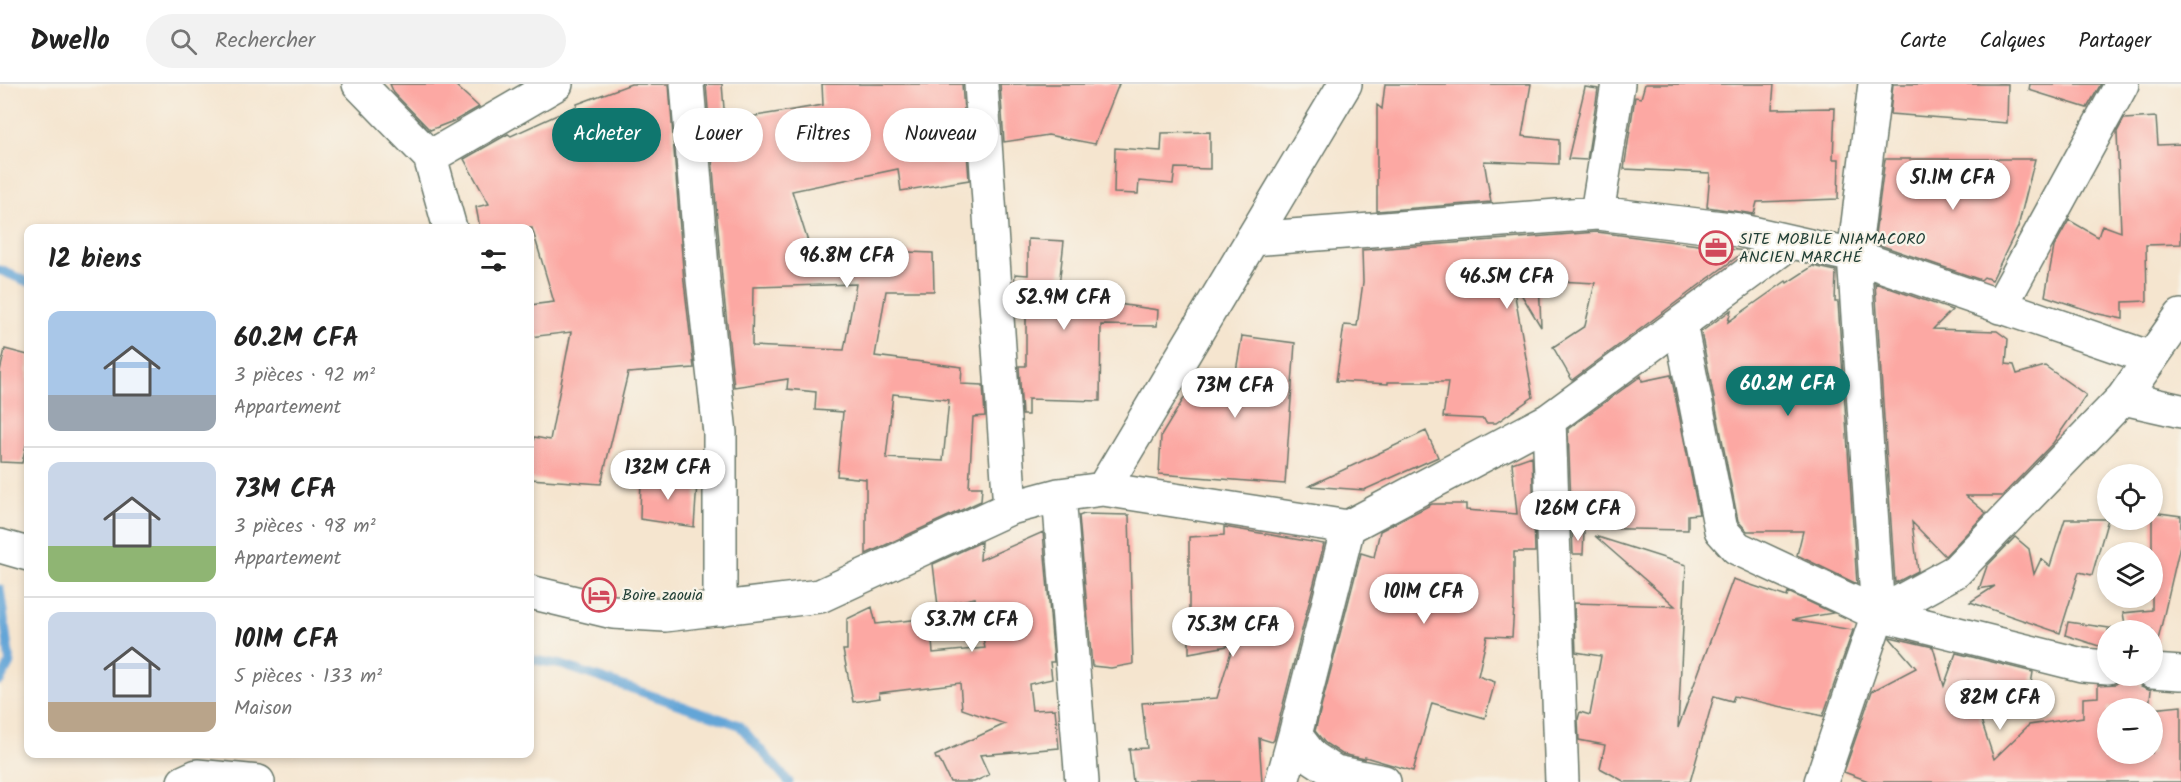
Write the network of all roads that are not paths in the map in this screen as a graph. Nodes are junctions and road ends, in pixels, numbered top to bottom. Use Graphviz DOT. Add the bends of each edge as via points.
graph roads {
  1 [pos="359,84"];
  2 [pos="556,84"];
  3 [pos="687,84"];
  4 [pos="981,84"];
  5 [pos="1345,84"];
  6 [pos="1618,84"];
  7 [pos="1875,84"];
  8 [pos="2122,84"];
  9 [pos="430,157"];
  10 [pos="1597,213"];
  11 [pos="449,224"];
  12 [pos="1252,239"];
  13 [pos="1791,242"];
  14 [pos="1854,256"];
  15 [pos="2000,307"];
  16 [pos="2181,316"];
  17 [pos="1680,324"];
  18 [pos="2151,358"];
  19 [pos="2123,398"];
  20 [pos="2181,411"];
  21 [pos="1549,420"];
  22 [pos="1103,489"];
  23 [pos="1059,495"];
  24 [pos="1010,508"];
  25 [pos="1348,527"];
  26 [pos="0,546"];
  27 [pos="24,553"];
  28 [pos="534,593"];
  29 [pos="720,609"];
  30 [pos="1878,614"];
  31 [pos="2097,666"];
  32 [pos="2163,672"];
  33 [pos="2181,674"];
  34 [pos="1295,735"];
  35 [pos="201,771"];
  36 [pos="258,782"];
  37 [pos="1082,782"];
  38 [pos="1282,782"];
  39 [pos="1384,782"];
  40 [pos="1562,782"];
  41 [pos="1821,782"];
  1 -- 9 [label="street"];
  2 -- 9 [label="street"];
  3 -- 29 [label="street" via="720,433"];
  4 -- 24 [label="street"];
  5 -- 12 [label="street"];
  6 -- 10 [label="street"];
  7 -- 14 [label="street"];
  8 -- 15 [label="street"];
  9 -- 11 [label="street"];
  10 -- 12 [label="street"];
  10 -- 13 [label="street" via="1739,230"];
  12 -- 22 [label="street"];
  13 -- 14 [label="street"];
  13 -- 17 [label="street"];
  14 -- 15 [label="street"];
  14 -- 30 [label="street"];
  15 -- 18 [label="street"];
  16 -- 18 [label="street"];
  17 -- 21 [label="street"];
  17 -- 30 [label="street" via="1721,530 1737,548"];
  18 -- 19 [label="street"];
  19 -- 20 [label="street"];
  19 -- 30 [label="street" via="1956,571"];
  21 -- 25 [label="street"];
  21 -- 40 [label="street"];
  22 -- 23 [label="street"];
  22 -- 25 [label="street"];
  23 -- 24 [label="street"];
  23 -- 37 [label="street"];
  24 -- 29 [label="street" via="820,596"];
  25 -- 34 [label="street"];
  26 -- 27 [label="street"];
  28 -- 29 [label="street" via="613,612 665,615"];
  30 -- 31 [label="street"];
  30 -- 41 [label="street"];
  32 -- 33 [label="street"];
  34 -- 38 [label="street"];
  34 -- 39 [label="street" via="1312,758 1335,772"];
  35 -- 36 [label="street"];
}
